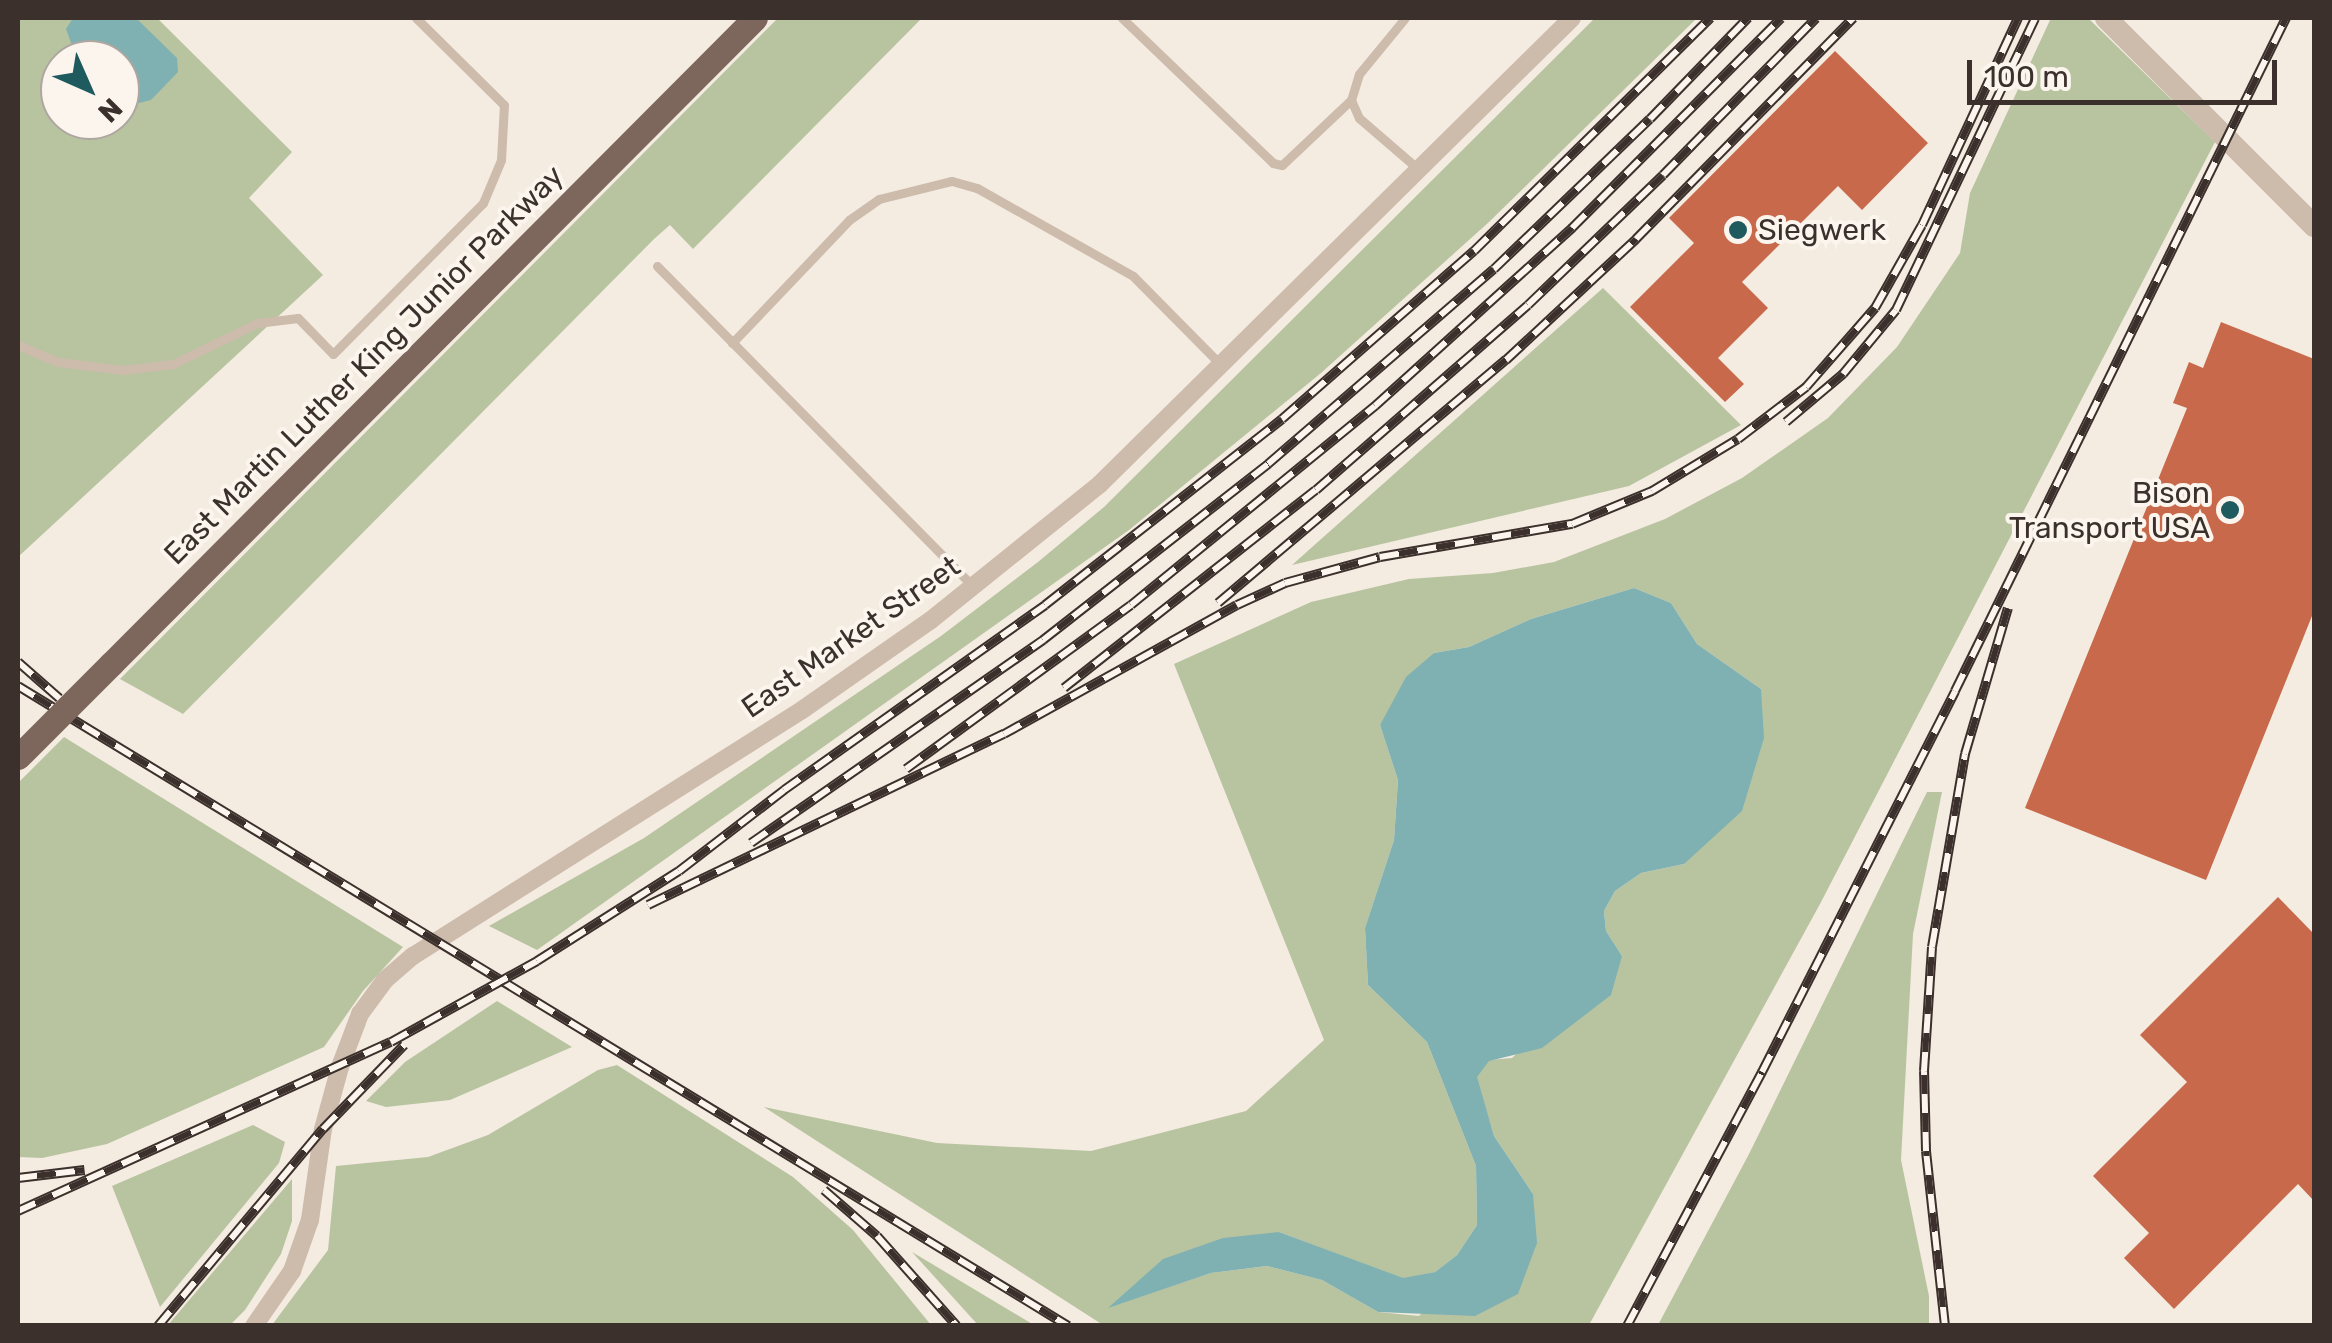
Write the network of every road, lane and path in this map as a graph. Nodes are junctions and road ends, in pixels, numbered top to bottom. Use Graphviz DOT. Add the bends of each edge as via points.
graph roads {
  1 [pos="416,18"];
  2 [pos="756,18"];
  3 [pos="1122,18"];
  4 [pos="1404,18"];
  5 [pos="1572,18"];
  6 [pos="2106,18"];
  7 [pos="1351,100"];
  8 [pos="1418,170"];
  9 [pos="2314,226"];
  10 [pos="657,266"];
  11 [pos="732,343"];
  12 [pos="18,346"];
  13 [pos="1221,365"];
  14 [pos="973,586"];
  15 [pos="18,758"];
  16 [pos="254,1326"];
  1 -- 12 [label="lane" via="504,105 501,160 484,203 333,354 298,318 256,323 173,364 123,370 58,362"];
  2 -- 15 [label="main road, East Martin Luther King Junior Parkway, bridge"];
  3 -- 7 [label="lane" via="1272,163 1282,165"];
  4 -- 7 [label="lane" via="1358,74"];
  5 -- 8 [label="street, East Market Street"];
  6 -- 9 [label="street"];
  7 -- 8 [label="lane" via="1359,118"];
  8 -- 13 [label="street, East Market Street"];
  10 -- 11 [label="lane"];
  11 -- 13 [label="lane" via="848,220 879,200 952,181 977,188 1133,276"];
  11 -- 14 [label="lane"];
  13 -- 14 [label="street, East Market Street" via="1100,484"];
  14 -- 16 [label="street, East Market Street" via="802,710 413,956 386,980 360,1014 340,1067 310,1220 292,1271"];
}
